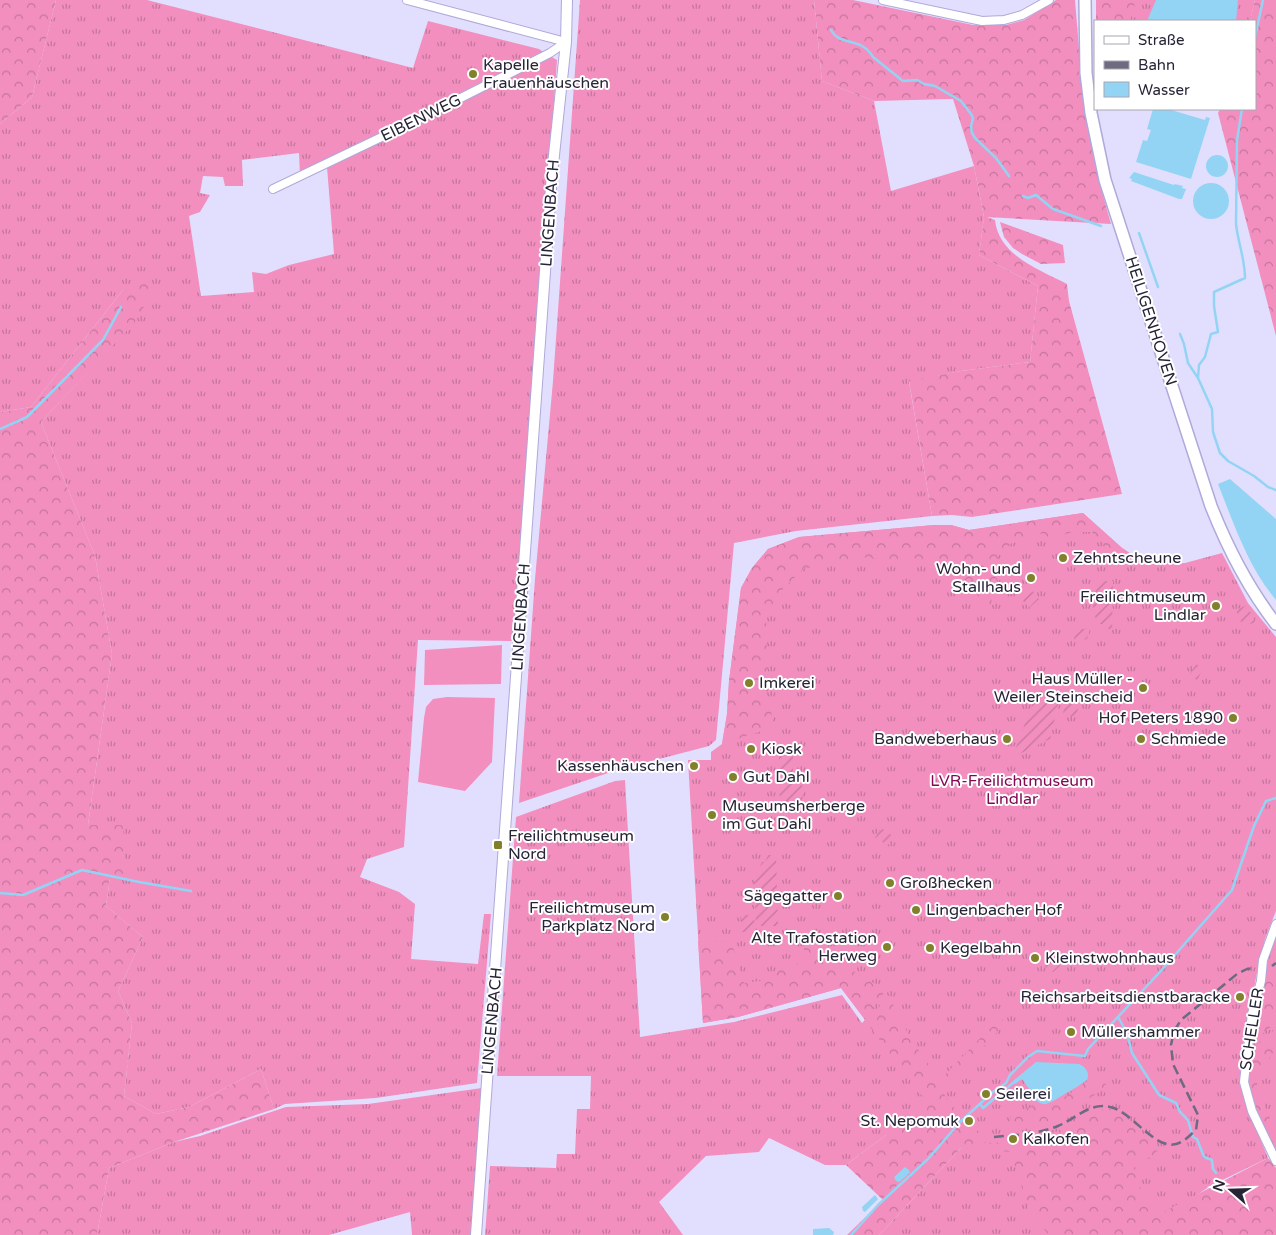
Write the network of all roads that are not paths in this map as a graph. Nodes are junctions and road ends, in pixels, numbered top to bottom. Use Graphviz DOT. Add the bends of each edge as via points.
graph roads {
  1 [pos="407,0"];
  2 [pos="567,0"];
  3 [pos="883,0"];
  4 [pos="1049,0"];
  5 [pos="1085,0"];
  6 [pos="426,2"];
  7 [pos="566,42"];
  8 [pos="274,189"];
  9 [pos="1276,624"];
  10 [pos="1276,924"];
  11 [pos="1276,1161"];
  12 [pos="476,1235"];
  1 -- 6 [label="street"];
  2 -- 7 [label="street, LINGENBACH"];
  3 -- 4 [label="street" via="982,21 1022,15"];
  5 -- 9 [label="main road, HEILIGENHOVEN" via="1086,73 1105,180 1211,506 1242,575"];
  6 -- 7 [label="street"];
  7 -- 8 [label="street, EIBENWEG" via="413,122"];
  7 -- 12 [label="street, LINGENBACH" via="552,183"];
  10 -- 11 [label="street, SCHELLER" via="1263,960 1252,1014 1244,1082 1252,1111"];
}
